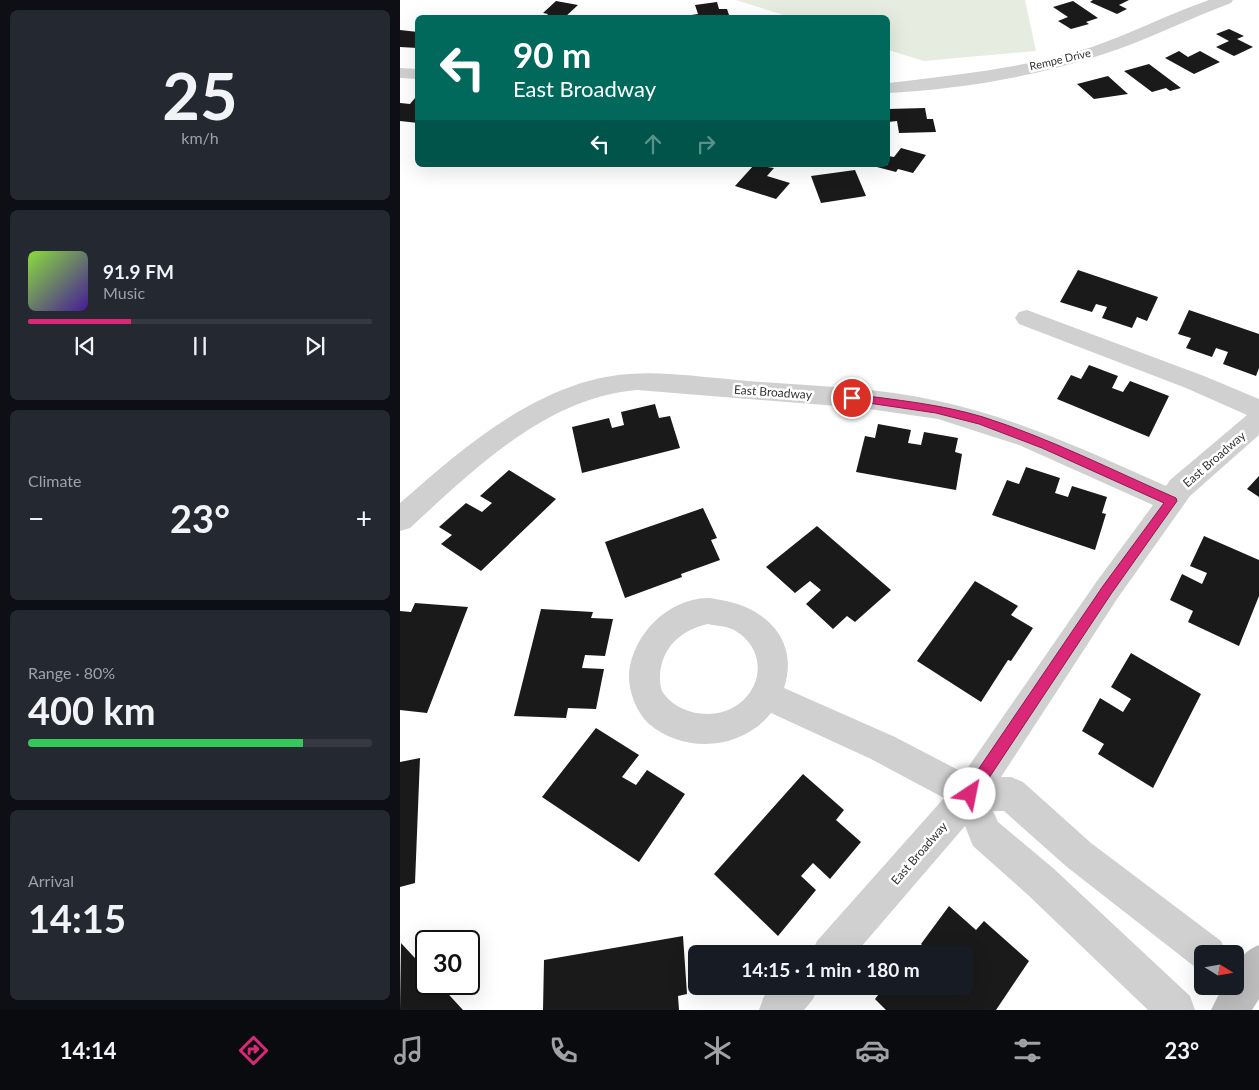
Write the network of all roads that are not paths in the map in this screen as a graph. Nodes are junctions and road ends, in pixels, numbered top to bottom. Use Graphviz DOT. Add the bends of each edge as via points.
graph roads {
  1 [pos="1225,0"];
  2 [pos="400,73"];
  3 [pos="415,74"];
  4 [pos="890,88"];
  5 [pos="1027,318"];
  6 [pos="1259,410"];
  7 [pos="1259,420"];
  8 [pos="1172,501"];
  9 [pos="400,520"];
  10 [pos="767,696"];
  11 [pos="970,794"];
  12 [pos="838,945"];
  13 [pos="1196,945"];
  14 [pos="792,995"];
  15 [pos="778,1010"];
  16 [pos="1176,1010"];
  1 -- 4 [label="street, Rempe Drive" via="1157,29 1079,56 977,77"];
  2 -- 3 [label="street"];
  5 -- 6 [label="street" via="1107,347"];
  7 -- 8 [label="street, East Broadway" via="1180,488"];
  8 -- 9 [label="street, East Broadway" via="1046,445 981,421 936,409 654,379 605,385 555,404 500,438"];
  8 -- 11 [label="street, East Broadway" via="1107,590"];
  10 -- 10 [label="street" via="773,679 773,653 765,635 745,618 726,612 693,614 667,628 649,652 644,670 645,689 653,706 666,718 686,728 713,730 729,726 753,712"];
  10 -- 11 [label="street" via="883,748"];
  11 -- 12 [label="street, East Broadway"];
  11 -- 13 [label="street" via="1011,794 1079,855"];
  11 -- 16 [label="street" via="985,834 1040,880"];
  14 -- 15 [label="street"];
}
